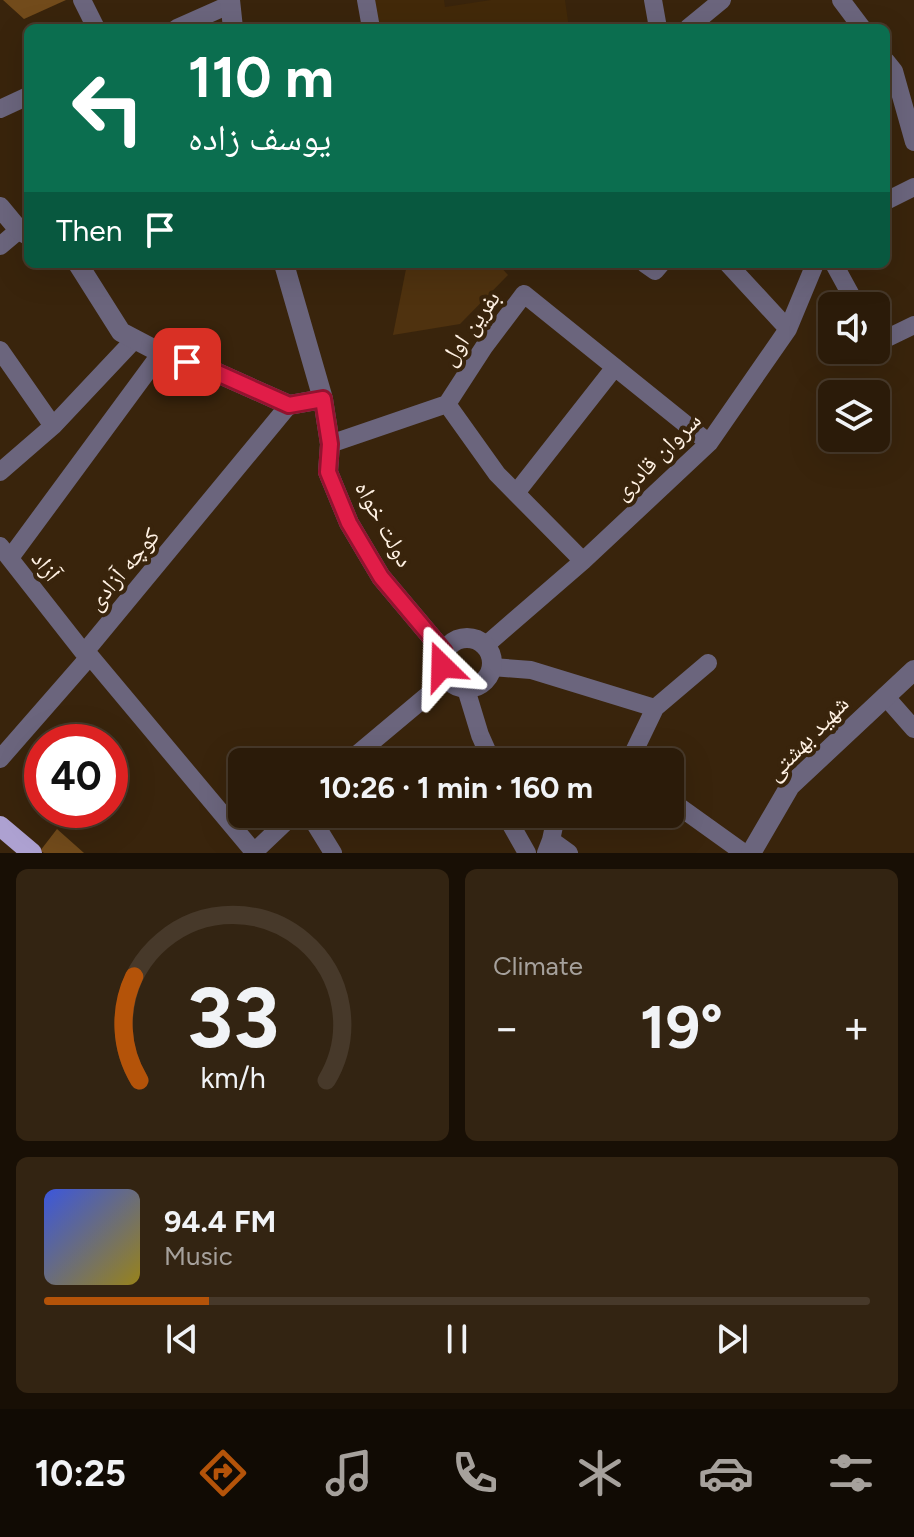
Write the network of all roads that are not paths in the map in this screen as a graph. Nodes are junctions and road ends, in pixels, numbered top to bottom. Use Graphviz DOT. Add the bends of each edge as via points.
graph roads {
  1 [pos="82,0"];
  2 [pos="366,0"];
  3 [pos="653,0"];
  4 [pos="722,0"];
  5 [pos="841,0"];
  6 [pos="231,2"];
  7 [pos="94,24"];
  8 [pos="185,24"];
  9 [pos="233,24"];
  10 [pos="370,24"];
  11 [pos="657,24"];
  12 [pos="693,24"];
  13 [pos="859,24"];
  14 [pos="890,73"];
  15 [pos="24,98"];
  16 [pos="0,109"];
  17 [pos="914,142"];
  18 [pos="914,187"];
  19 [pos="890,199"];
  20 [pos="0,207"];
  21 [pos="24,232"];
  22 [pos="0,246"];
  23 [pos="81,268"];
  24 [pos="285,268"];
  25 [pos="732,268"];
  26 [pos="813,268"];
  27 [pos="836,268"];
  28 [pos="849,292"];
  29 [pos="914,325"];
  30 [pos="788,329"];
  31 [pos="890,337"];
  32 [pos="135,339"];
  33 [pos="0,350"];
  34 [pos="161,353"];
  35 [pos="615,367"];
  36 [pos="323,399"];
  37 [pos="447,404"];
  38 [pos="289,405"];
  39 [pos="53,426"];
  40 [pos="709,443"];
  41 [pos="330,444"];
  42 [pos="0,472"];
  43 [pos="516,493"];
  44 [pos="5,552"];
  45 [pos="583,561"];
  46 [pos="486,645"];
  47 [pos="444,652"];
  48 [pos="87,654"];
  49 [pos="708,663"];
  50 [pos="492,667"];
  51 [pos="914,670"];
  52 [pos="456,684"];
  53 [pos="885,696"];
  54 [pos="655,708"];
  55 [pos="914,729"];
  56 [pos="367,748"];
  57 [pos="486,748"];
  58 [pos="636,748"];
  59 [pos="0,759"];
  60 [pos="684,810"];
  61 [pos="0,826"];
  62 [pos="279,828"];
  63 [pos="318,828"];
  64 [pos="513,828"];
  65 [pos="548,847"];
  66 [pos="254,852"];
  67 [pos="32,853"];
  68 [pos="333,853"];
  69 [pos="527,853"];
  70 [pos="569,853"];
  71 [pos="744,853"];
  72 [pos="751,853"];
  1 -- 7 [label="street"];
  2 -- 10 [label="street"];
  3 -- 11 [label="street"];
  4 -- 12 [label="street"];
  5 -- 13 [label="street"];
  6 -- 8 [label="street"];
  6 -- 9 [label="street"];
  14 -- 17 [label="street"];
  15 -- 16 [label="street"];
  18 -- 19 [label="street"];
  20 -- 21 [label="street"];
  21 -- 22 [label="street"];
  23 -- 32 [label="street" via="121,332"];
  24 -- 36 [label="street, دولت خواه"];
  25 -- 30 [label="street"];
  26 -- 30 [label="street, سروان قادری"];
  27 -- 28 [label="street"];
  29 -- 31 [label="street"];
  30 -- 40 [label="street, سروان قادری"];
  32 -- 34 [label="street"];
  32 -- 39 [label="street"];
  33 -- 39 [label="street"];
  34 -- 38 [label="street"];
  34 -- 44 [label="street"];
  35 -- 37 [label="street, بفرین اول" via="524,294"];
  35 -- 40 [label="street, بفرین اول"];
  35 -- 43 [label="street"];
  36 -- 38 [label="street"];
  36 -- 41 [label="street, دولت خواه"];
  37 -- 41 [label="street, بفرین اول"];
  37 -- 43 [label="street"];
  38 -- 48 [label="street, کوچه آزادی"];
  39 -- 42 [label="street"];
  40 -- 45 [label="street, سروان قادری"];
  41 -- 47 [label="street, دولت خواه" via="328,472 349,523 381,577"];
  43 -- 45 [label="street"];
  44 -- 48 [label="street, آزاد"];
  45 -- 46 [label="street, سروان قادری"];
  46 -- 47 [label="street" via="463,638"];
  46 -- 50 [label="street"];
  47 -- 52 [label="street" via="442,666"];
  48 -- 59 [label="street, کوچه آزادی"];
  48 -- 66 [label="street, آزاد"];
  49 -- 54 [label="street"];
  50 -- 52 [label="street" via="480,685"];
  50 -- 54 [label="street" via="531,670"];
  51 -- 53 [label="street, شهید بهشتی"];
  52 -- 56 [label="street"];
  52 -- 57 [label="street"];
  53 -- 55 [label="street"];
  53 -- 72 [label="street, شهید بهشتی" via="790,786"];
  54 -- 58 [label="street"];
  60 -- 71 [label="street"];
  61 -- 67 [label="main road"];
  62 -- 66 [label="street"];
  63 -- 68 [label="street"];
  64 -- 69 [label="street"];
  65 -- 70 [label="street"];
}
